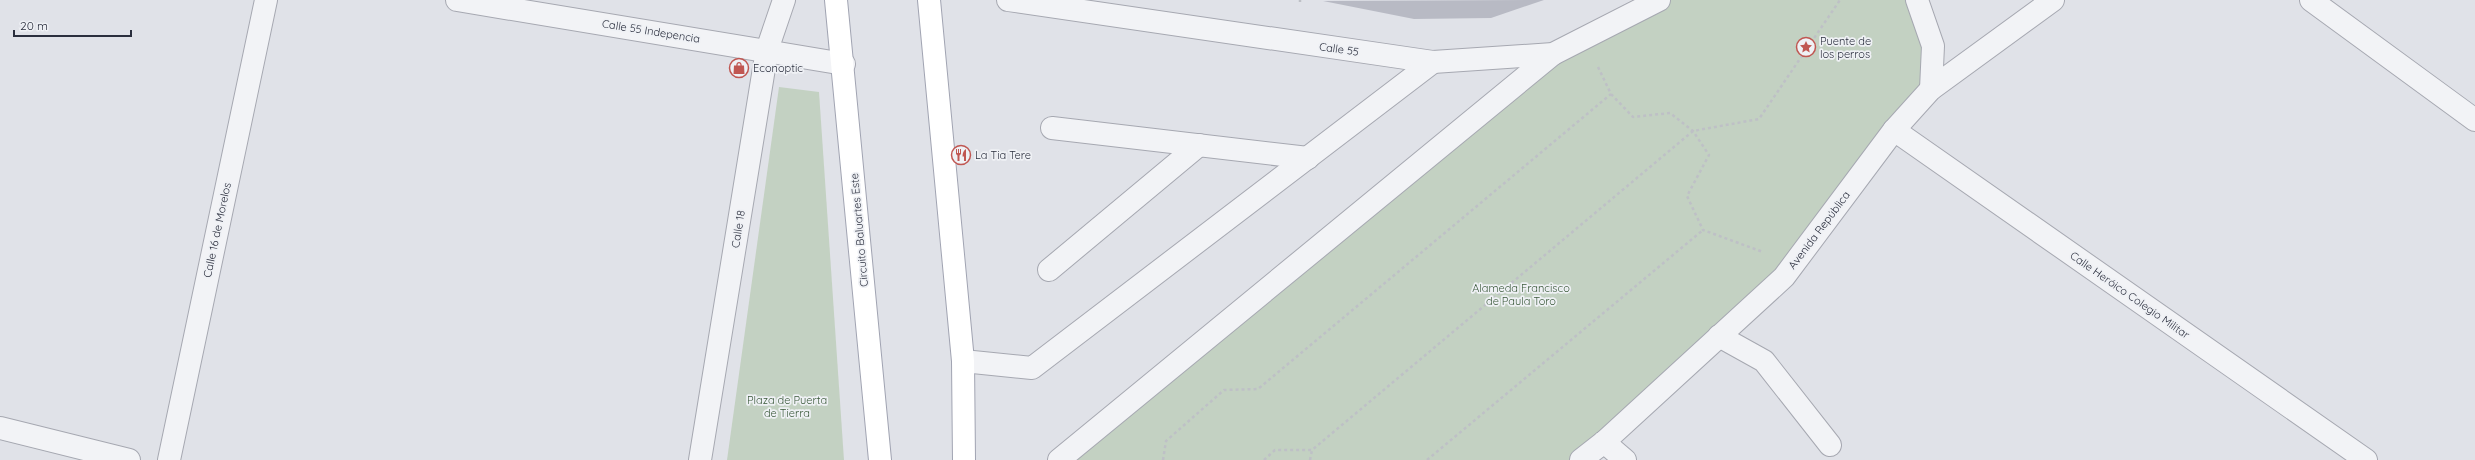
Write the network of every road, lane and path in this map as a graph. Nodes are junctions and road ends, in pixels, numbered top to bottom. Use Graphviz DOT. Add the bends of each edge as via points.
graph roads {
  1 [pos="266,0"];
  2 [pos="458,0"];
  3 [pos="784,0"];
  4 [pos="836,0"];
  5 [pos="929,0"];
  6 [pos="1008,0"];
  7 [pos="1660,0"];
  8 [pos="1840,0"];
  9 [pos="1917,0"];
  10 [pos="2054,0"];
  11 [pos="2311,0"];
  12 [pos="1584,38"];
  13 [pos="768,50"];
  14 [pos="1553,54"];
  15 [pos="1433,62"];
  16 [pos="844,64"];
  17 [pos="1931,89"];
  18 [pos="1611,94"];
  19 [pos="2475,120"];
  20 [pos="1052,128"];
  21 [pos="1894,130"];
  22 [pos="1693,131"];
  23 [pos="1199,145"];
  24 [pos="1308,158"];
  25 [pos="1703,230"];
  26 [pos="1794,263"];
  27 [pos="1049,270"];
  28 [pos="1719,336"];
  29 [pos="963,361"];
  30 [pos="0,428"];
  31 [pos="1604,442"];
  32 [pos="1830,445"];
  33 [pos="1312,450"];
  34 [pos="129,460"];
  35 [pos="169,460"];
  36 [pos="700,460"];
  37 [pos="880,460"];
  38 [pos="964,460"];
  39 [pos="1059,460"];
  40 [pos="1163,460"];
  41 [pos="1264,460"];
  42 [pos="1310,460"];
  43 [pos="1427,460"];
  44 [pos="1581,460"];
  45 [pos="1625,460"];
  46 [pos="2366,460"];
  1 -- 35 [label="street, Calle 16 de Morelos"];
  2 -- 13 [label="street, Calle 55 Indepencia"];
  3 -- 13 [label="street, Calle 18"];
  4 -- 16 [label="main road, Circuito Baluartes Este"];
  5 -- 29 [label="main road"];
  6 -- 15 [label="street, Calle 55"];
  7 -- 12 [label="street, Calle 55"];
  8 -- 22 [label="path" via="1759,118"];
  9 -- 17 [label="street" via="1932,46"];
  10 -- 17 [label="street, Avenida República"];
  11 -- 19 [label="street"];
  12 -- 14 [label="street, Calle 55"];
  12 -- 18 [label="path"];
  13 -- 16 [label="street, Calle 55 Indepencia"];
  13 -- 36 [label="street, Calle 18"];
  14 -- 15 [label="street, Calle 55"];
  14 -- 39 [label="street"];
  15 -- 24 [label="street"];
  16 -- 37 [label="main road, Circuito Baluartes Este"];
  17 -- 21 [label="street, Avenida República"];
  18 -- 22 [label="path" via="1633,117 1670,113"];
  18 -- 40 [label="path" via="1258,389 1224,390 1166,441"];
  20 -- 23 [label="street"];
  21 -- 26 [label="street, Avenida República"];
  21 -- 46 [label="street, Calle Heróico Colegio Militar"];
  22 -- 25 [label="path" via="1709,155 1687,196"];
  22 -- 33 [label="path"];
  23 -- 24 [label="street"];
  23 -- 27 [label="street"];
  24 -- 29 [label="street" via="1032,368"];
  25 -- 26 [label="path"];
  25 -- 43 [label="path"];
  26 -- 28 [label="street, Avenida República" via="1784,277"];
  28 -- 31 [label="street, Avenida República"];
  28 -- 32 [label="street" via="1764,361"];
  29 -- 38 [label="main road"];
  30 -- 34 [label="street"];
  31 -- 44 [label="street, Avenida República"];
  31 -- 45 [label="street"];
  33 -- 41 [label="path" via="1275,450"];
  33 -- 42 [label="path"];
}
